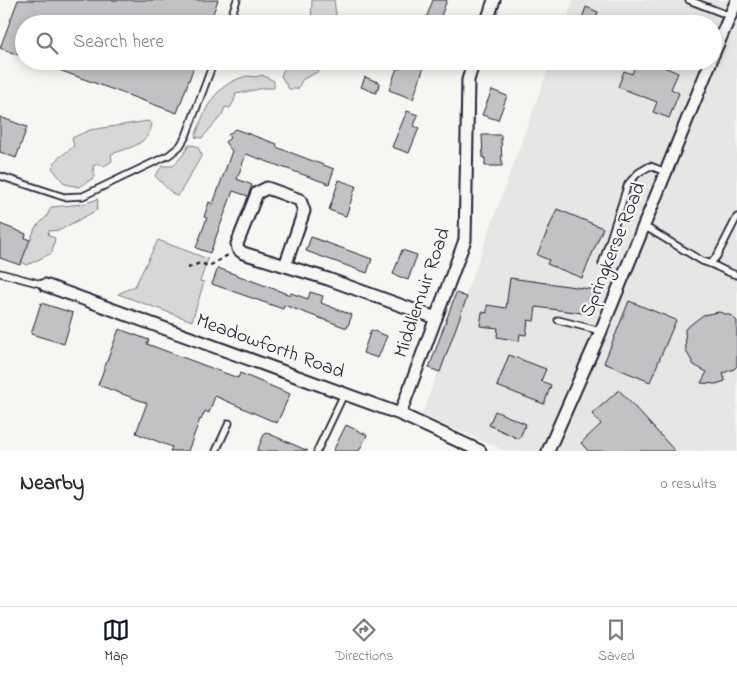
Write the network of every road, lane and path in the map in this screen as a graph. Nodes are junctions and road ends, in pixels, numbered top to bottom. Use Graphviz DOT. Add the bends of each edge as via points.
graph roads {
  1 [pos="237,0"];
  2 [pos="494,0"];
  3 [pos="689,0"];
  4 [pos="737,0"];
  5 [pos="231,15"];
  6 [pos="489,15"];
  7 [pos="730,16"];
  8 [pos="722,34"];
  9 [pos="211,70"];
  10 [pos="471,70"];
  11 [pos="707,70"];
  12 [pos="666,172"];
  13 [pos="0,176"];
  14 [pos="737,217"];
  15 [pos="644,226"];
  16 [pos="238,249"];
  17 [pos="711,263"];
  18 [pos="602,264"];
  19 [pos="285,266"];
  20 [pos="188,268"];
  21 [pos="0,274"];
  22 [pos="737,275"];
  23 [pos="45,285"];
  24 [pos="436,318"];
  25 [pos="558,320"];
  26 [pos="600,331"];
  27 [pos="344,394"];
  28 [pos="400,414"];
  29 [pos="229,423"];
  30 [pos="477,450"];
  31 [pos="216,451"];
  32 [pos="317,451"];
  33 [pos="548,451"];
  1 -- 5 [label="lane"];
  2 -- 6 [label="street"];
  3 -- 7 [label="lane"];
  4 -- 7 [label="street"];
  7 -- 8 [label="street"];
  9 -- 13 [label="lane" via="186,136 169,155 83,196 64,197"];
  10 -- 24 [label="street, Middlemuir Road" via="468,80 465,240"];
  11 -- 12 [label="street, Springkerse Road"];
  12 -- 15 [label="street, Springkerse Road"];
  12 -- 18 [label="lane" via="650,166 628,184"];
  14 -- 17 [label="lane"];
  15 -- 17 [label="lane" via="693,256"];
  15 -- 26 [label="street, Springkerse Road"];
  16 -- 19 [label="street"];
  16 -- 19 [label="street" via="237,244 257,194 266,188 300,200 304,211"];
  16 -- 20 [label="path" via="209,266 200,263"];
  17 -- 22 [label="lane"];
  19 -- 24 [label="street"];
  21 -- 23 [label="lane"];
  23 -- 27 [label="street, Meadowforth Road"];
  24 -- 28 [label="street, Middlemuir Road"];
  25 -- 26 [label="lane"];
  26 -- 33 [label="street, Springkerse Road"];
  27 -- 28 [label="street, Meadowforth Road"];
  27 -- 32 [label="lane"];
  28 -- 30 [label="street, Meadowforth Road"];
  29 -- 31 [label="lane"];
}
